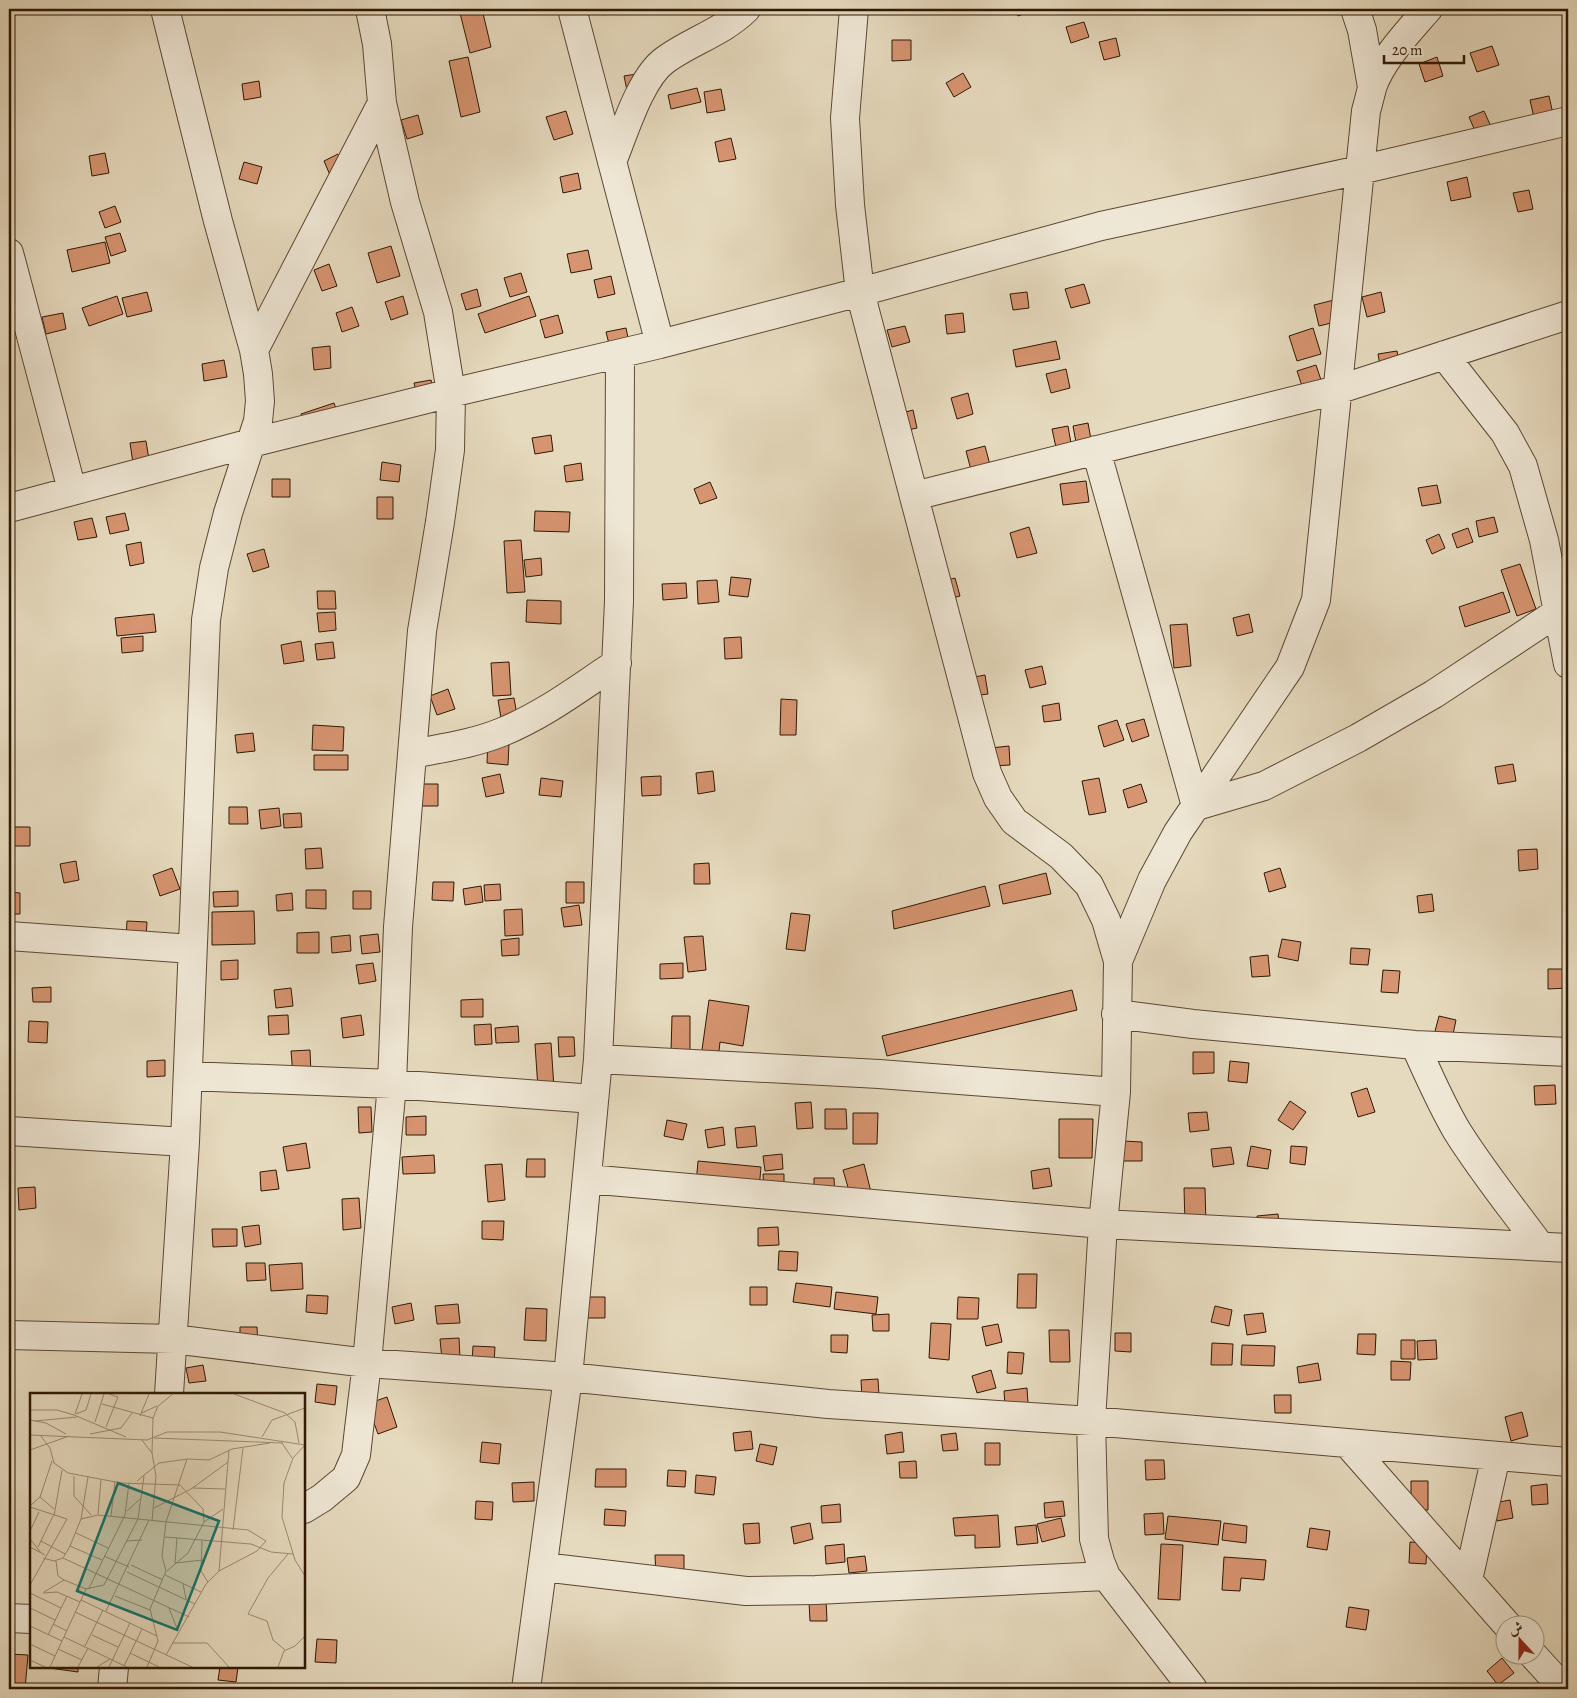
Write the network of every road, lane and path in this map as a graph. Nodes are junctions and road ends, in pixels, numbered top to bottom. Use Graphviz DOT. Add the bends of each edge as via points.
graph roads {
  1 [pos="165,9"];
  2 [pos="370,9"];
  3 [pos="572,9"];
  4 [pos="746,9"];
  5 [pos="854,9"];
  6 [pos="1355,9"];
  7 [pos="1428,9"];
  8 [pos="1372,87"];
  9 [pos="382,103"];
  10 [pos="1568,121"];
  11 [pos="612,162"];
  12 [pos="1360,170"];
  13 [pos="9,253"];
  14 [pos="860,292"];
  15 [pos="1568,315"];
  16 [pos="660,344"];
  17 [pos="254,350"];
  18 [pos="620,354"];
  19 [pos="1444,355"];
  20 [pos="1337,390"];
  21 [pos="452,393"];
  22 [pos="251,443"];
  23 [pos="1096,450"];
  24 [pos="72,490"];
  25 [pos="914,496"];
  26 [pos="9,508"];
  27 [pos="1558,612"];
  28 [pos="616,663"];
  29 [pos="1568,664"];
  30 [pos="412,754"];
  31 [pos="1196,806"];
  32 [pos="9,936"];
  33 [pos="192,949"];
  34 [pos="1118,960"];
  35 [pos="1116,1014"];
  36 [pos="1415,1045"];
  37 [pos="1568,1052"];
  38 [pos="598,1059"];
  39 [pos="188,1076"];
  40 [pos="392,1084"];
  41 [pos="1116,1092"];
  42 [pos="594,1100"];
  43 [pos="9,1131"];
  44 [pos="185,1142"];
  45 [pos="587,1179"];
  46 [pos="1103,1224"];
  47 [pos="1540,1246"];
  48 [pos="1568,1248"];
  49 [pos="9,1335"];
  50 [pos="174,1339"];
  51 [pos="367,1363"];
  52 [pos="568,1377"];
  53 [pos="169,1393"];
  54 [pos="1091,1421"];
  55 [pos="1348,1444"];
  56 [pos="1496,1456"];
  57 [pos="1568,1462"];
  58 [pos="305,1508"];
  59 [pos="543,1567"];
  60 [pos="1106,1576"];
  61 [pos="1468,1580"];
  62 [pos="1499,1616"];
  63 [pos="9,1618"];
  64 [pos="30,1618"];
  65 [pos="1543,1666"];
  66 [pos="114,1668"];
  67 [pos="112,1689"];
  68 [pos="526,1689"];
  69 [pos="1193,1689"];
  70 [pos="1564,1689"];
  1 -- 17 [label="street"];
  2 -- 9 [label="street" via="377,44"];
  3 -- 11 [label="street"];
  4 -- 11 [label="street" via="729,23 664,61 648,79"];
  5 -- 14 [label="street" via="845,118"];
  6 -- 8 [label="street"];
  7 -- 8 [label="street" via="1384,64"];
  8 -- 12 [label="street" via="1366,111"];
  9 -- 17 [label="street"];
  9 -- 21 [label="street" via="405,202 438,312"];
  10 -- 12 [label="street"];
  11 -- 16 [label="street"];
  12 -- 14 [label="street" via="1101,226"];
  12 -- 20 [label="street"];
  13 -- 24 [label="street"];
  14 -- 16 [label="street"];
  14 -- 25 [label="street"];
  15 -- 19 [label="street"];
  16 -- 18 [label="street"];
  17 -- 22 [label="street" via="260,401"];
  18 -- 21 [label="street"];
  18 -- 28 [label="street"];
  19 -- 20 [label="street"];
  19 -- 27 [label="street" via="1505,433 1523,466 1544,540"];
  20 -- 23 [label="street"];
  20 -- 31 [label="street" via="1316,600 1290,667"];
  21 -- 22 [label="street"];
  21 -- 30 [label="street" via="450,450 422,631"];
  22 -- 24 [label="street"];
  22 -- 33 [label="street" via="214,568 206,620"];
  23 -- 25 [label="street"];
  23 -- 31 [label="street"];
  24 -- 26 [label="street"];
  25 -- 34 [label="street" via="987,773 998,798 1014,821 1061,856 1089,885 1106,920"];
  27 -- 29 [label="street"];
  27 -- 31 [label="street" via="1434,694 1358,738 1264,786"];
  28 -- 30 [label="street" via="548,710 502,732"];
  28 -- 38 [label="street"];
  30 -- 40 [label="street" via="398,927"];
  31 -- 34 [label="street" via="1152,880"];
  32 -- 33 [label="street"];
  33 -- 39 [label="street"];
  34 -- 35 [label="street"];
  35 -- 36 [label="street"];
  35 -- 41 [label="street"];
  36 -- 37 [label="street"];
  36 -- 47 [label="street" via="1456,1129"];
  38 -- 41 [label="street" via="879,1074"];
  38 -- 42 [label="street"];
  39 -- 40 [label="street"];
  39 -- 44 [label="street"];
  40 -- 42 [label="street"];
  40 -- 51 [label="street"];
  41 -- 46 [label="street"];
  42 -- 45 [label="street"];
  43 -- 44 [label="street"];
  44 -- 50 [label="street"];
  45 -- 46 [label="street"];
  45 -- 52 [label="street"];
  46 -- 47 [label="street"];
  46 -- 54 [label="street"];
  47 -- 48 [label="street"];
  49 -- 50 [label="street"];
  50 -- 51 [label="street"];
  50 -- 53 [label="street"];
  51 -- 52 [label="street"];
  51 -- 58 [label="street" via="356,1454 346,1478"];
  52 -- 54 [label="street" via="828,1404"];
  52 -- 59 [label="street"];
  54 -- 55 [label="street"];
  54 -- 60 [label="street" via="1094,1539"];
  55 -- 56 [label="street"];
  55 -- 61 [label="street"];
  56 -- 57 [label="street"];
  56 -- 61 [label="street"];
  59 -- 60 [label="street" via="746,1590 825,1590"];
  59 -- 68 [label="street"];
  60 -- 69 [label="street"];
  61 -- 62 [label="street"];
  63 -- 64 [label="street"];
  65 -- 70 [label="street"];
  66 -- 67 [label="street"];
}
